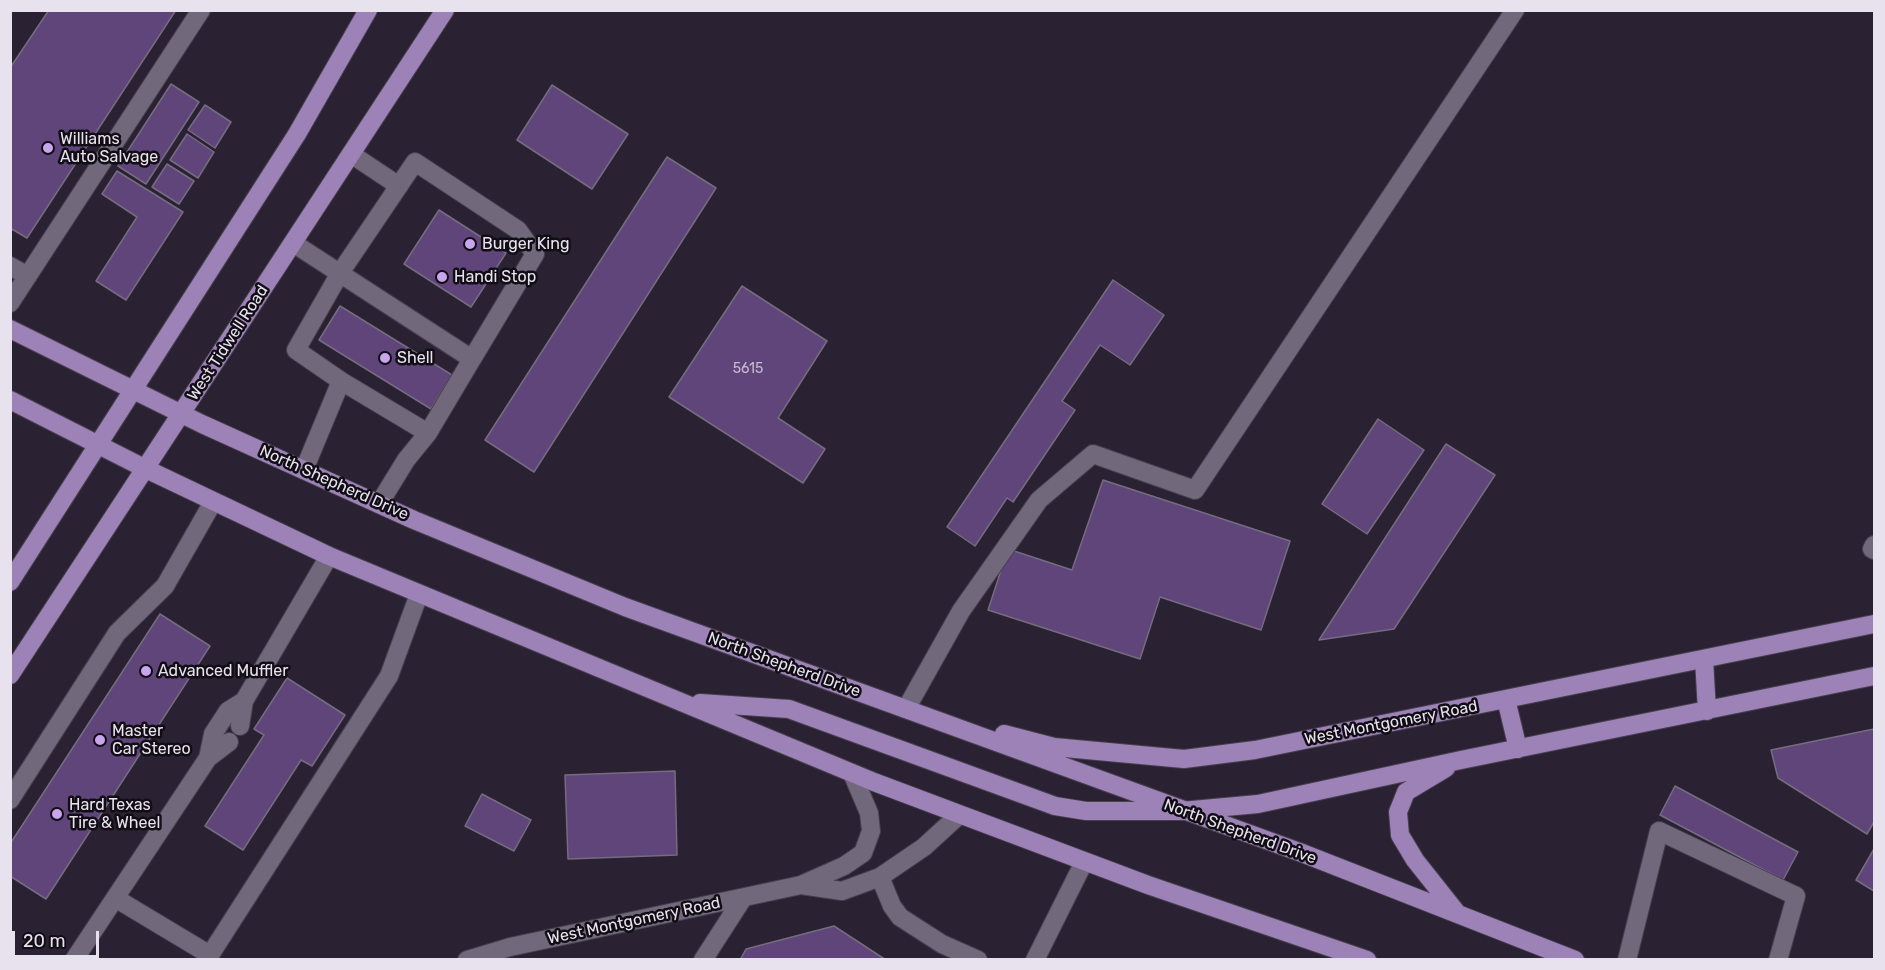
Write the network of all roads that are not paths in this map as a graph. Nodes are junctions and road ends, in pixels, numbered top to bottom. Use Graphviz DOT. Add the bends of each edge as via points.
graph roads {
  1 [pos="201,10"];
  2 [pos="368,10"];
  3 [pos="445,10"];
  4 [pos="1515,10"];
  5 [pos="351,154"];
  6 [pos="399,186"];
  7 [pos="293,243"];
  8 [pos="10,266"];
  9 [pos="340,273"];
  10 [pos="28,276"];
  11 [pos="10,303"];
  12 [pos="10,329"];
  13 [pos="472,359"];
  14 [pos="341,381"];
  15 [pos="134,388"];
  16 [pos="10,400"];
  17 [pos="181,414"];
  18 [pos="428,433"];
  19 [pos="99,444"];
  20 [pos="146,469"];
  21 [pos="304,470"];
  22 [pos="213,502"];
  23 [pos="379,504"];
  24 [pos="1875,545"];
  25 [pos="1875,550"];
  26 [pos="329,556"];
  27 [pos="10,582"];
  28 [pos="419,594"];
  29 [pos="1875,624"];
  30 [pos="1704,659"];
  31 [pos="10,675"];
  32 [pos="1875,676"];
  33 [pos="1506,699"];
  34 [pos="244,701"];
  35 [pos="686,703"];
  36 [pos="906,709"];
  37 [pos="1707,711"];
  38 [pos="240,726"];
  39 [pos="229,742"];
  40 [pos="1518,749"];
  41 [pos="208,758"];
  42 [pos="1461,760"];
  43 [pos="852,773"];
  44 [pos="10,800"];
  45 [pos="1181,811"];
  46 [pos="959,815"];
  47 [pos="1084,862"];
  48 [pos="880,878"];
  49 [pos="801,885"];
  50 [pos="115,898"];
  51 [pos="743,898"];
  52 [pos="1459,915"];
  53 [pos="74,960"];
  54 [pos="467,960"];
  55 [pos="703,960"];
  56 [pos="978,960"];
  57 [pos="1035,960"];
  58 [pos="1367,960"];
  59 [pos="1575,960"];
  60 [pos="1627,960"];
  61 [pos="1778,960"];
  1 -- 10 [label="street"];
  2 -- 15 [label="main road" via="297,134"];
  3 -- 5 [label="main road, West Tidwell Road"];
  4 -- 36 [label="street" via="1195,490 1093,454 1039,500 961,611"];
  5 -- 6 [label="street"];
  5 -- 7 [label="main road, West Tidwell Road"];
  6 -- 9 [label="street"];
  6 -- 13 [label="street" via="415,162 518,230 535,254"];
  7 -- 9 [label="street"];
  7 -- 17 [label="main road, West Tidwell Road"];
  8 -- 10 [label="street"];
  9 -- 13 [label="street"];
  9 -- 14 [label="street" via="296,350"];
  10 -- 11 [label="street"];
  12 -- 15 [label="main road, North Shepherd Drive"];
  13 -- 18 [label="street"];
  14 -- 18 [label="street"];
  14 -- 21 [label="street"];
  15 -- 17 [label="main road, North Shepherd Drive"];
  15 -- 19 [label="main road"];
  16 -- 19 [label="main road"];
  17 -- 20 [label="main road, West Tidwell Road"];
  17 -- 21 [label="main road, North Shepherd Drive"];
  18 -- 23 [label="street"];
  19 -- 20 [label="main road"];
  19 -- 27 [label="main road"];
  20 -- 22 [label="main road"];
  20 -- 31 [label="main road, West Tidwell Road"];
  21 -- 23 [label="main road, North Shepherd Drive"];
  22 -- 26 [label="main road"];
  22 -- 44 [label="street" via="165,586 117,633"];
  23 -- 36 [label="main road, North Shepherd Drive" via="625,607"];
  24 -- 25 [label="street"];
  26 -- 28 [label="main road"];
  26 -- 34 [label="street"];
  28 -- 35 [label="main road"];
  28 -- 50 [label="street" via="388,676 210,955"];
  29 -- 30 [label="main road, West Montgomery Road"];
  30 -- 33 [label="main road, West Montgomery Road"];
  30 -- 37 [label="main road"];
  32 -- 37 [label="main road"];
  33 -- 36 [label="main road, West Montgomery Road" via="1255,750 1185,759 1054,747"];
  33 -- 40 [label="main road"];
  34 -- 38 [label="street"];
  34 -- 41 [label="street" via="228,711 213,734"];
  35 -- 43 [label="main road"];
  35 -- 45 [label="main road" via="789,709 1055,806 1086,811"];
  36 -- 45 [label="main road, North Shepherd Drive"];
  37 -- 40 [label="main road"];
  39 -- 41 [label="street"];
  40 -- 42 [label="main road"];
  41 -- 50 [label="street"];
  42 -- 45 [label="main road" via="1258,804"];
  42 -- 52 [label="main road" via="1406,792 1398,812 1400,835"];
  43 -- 46 [label="main road"];
  43 -- 49 [label="street, West Montgomery Road" via="869,813 871,831 863,853"];
  45 -- 52 [label="main road, North Shepherd Drive" via="1302,853"];
  46 -- 47 [label="main road"];
  46 -- 48 [label="street, West Montgomery Road" via="924,847"];
  47 -- 57 [label="street"];
  47 -- 58 [label="main road"];
  48 -- 49 [label="street, West Montgomery Road" via="842,891"];
  48 -- 56 [label="street" via="900,917 942,944"];
  49 -- 51 [label="street, West Montgomery Road"];
  50 -- 53 [label="street"];
  51 -- 54 [label="street, West Montgomery Road" via="510,947"];
  51 -- 55 [label="street"];
  52 -- 59 [label="main road, North Shepherd Drive"];
  60 -- 61 [label="street" via="1659,831 1796,896"];
}
